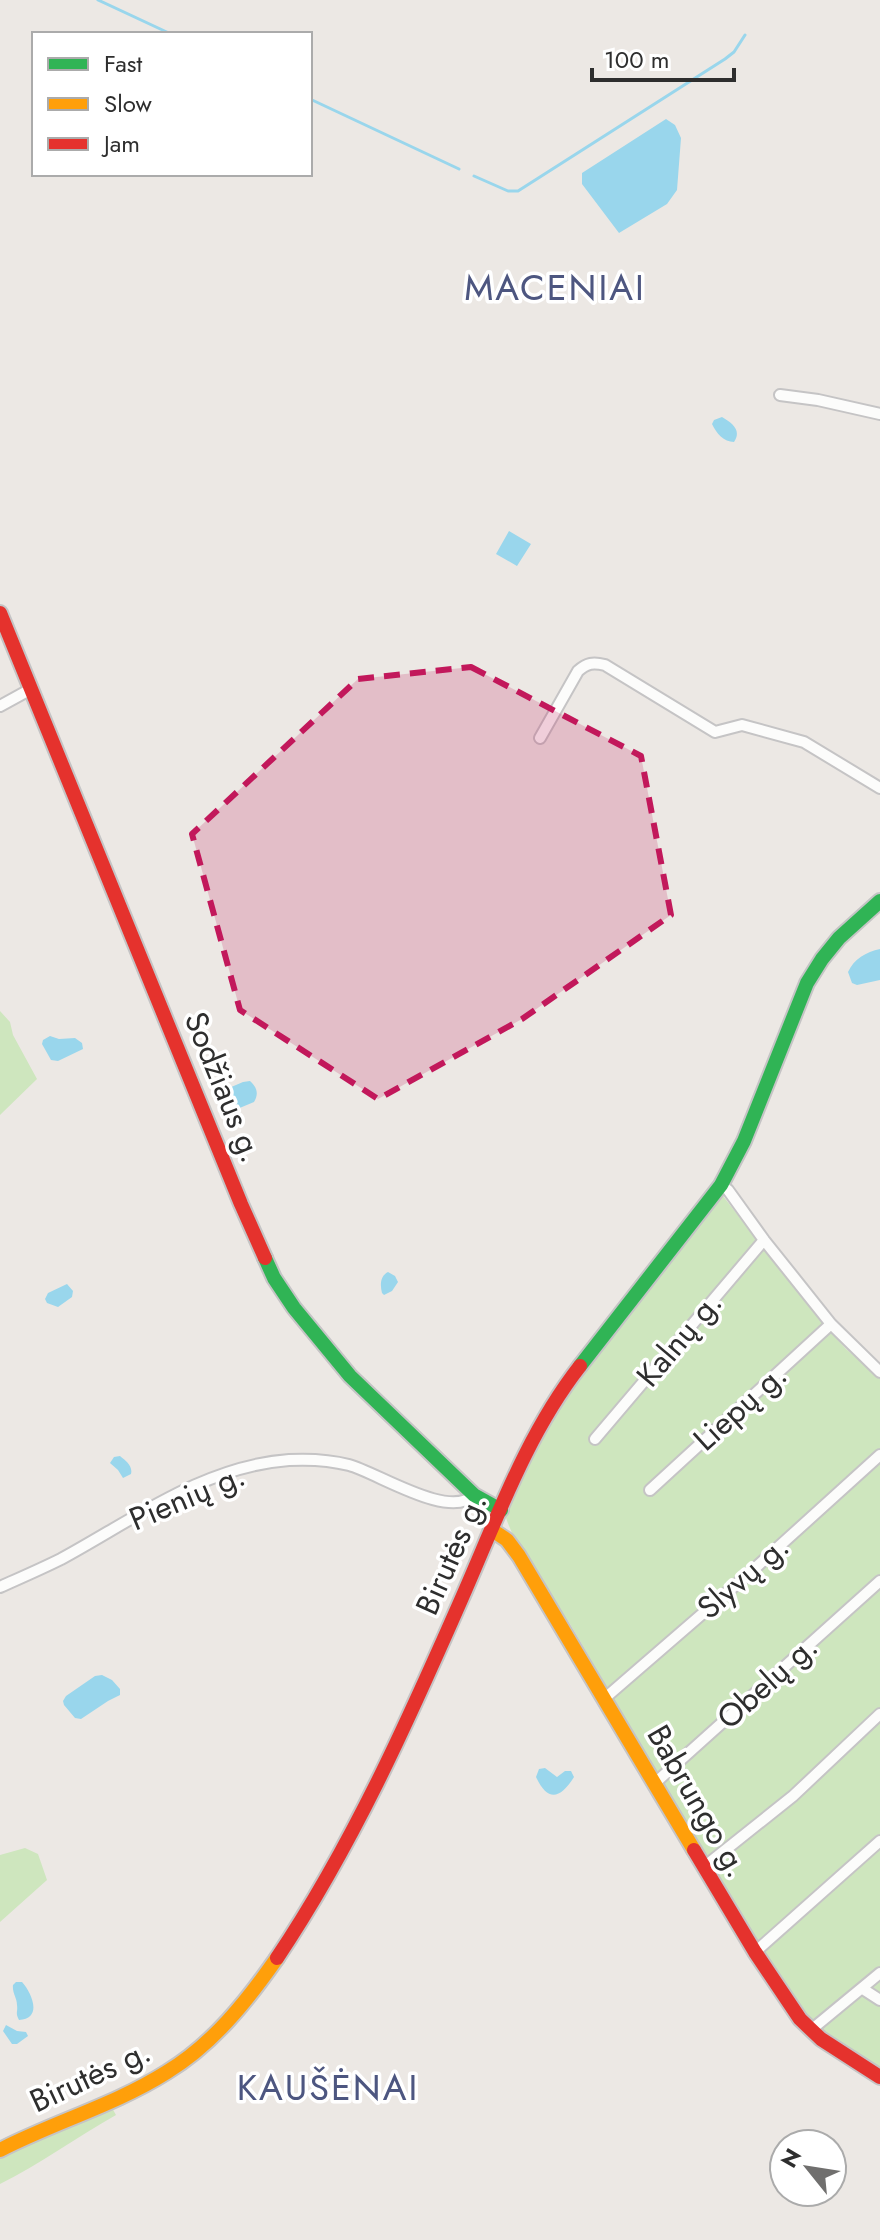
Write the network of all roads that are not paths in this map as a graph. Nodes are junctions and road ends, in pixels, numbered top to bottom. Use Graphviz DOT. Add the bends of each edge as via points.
graph roads {
  1 [pos="780,395"];
  2 [pos="880,414"];
  3 [pos="0,613"];
  4 [pos="31,689"];
  5 [pos="0,706"];
  6 [pos="540,738"];
  7 [pos="880,788"];
  8 [pos="880,901"];
  9 [pos="721,1185"];
  10 [pos="764,1240"];
  11 [pos="831,1324"];
  12 [pos="880,1372"];
  13 [pos="595,1439"];
  14 [pos="880,1455"];
  15 [pos="650,1490"];
  16 [pos="474,1495"];
  17 [pos="501,1510"];
  18 [pos="492,1530"];
  19 [pos="880,1581"];
  20 [pos="0,1587"];
  21 [pos="605,1698"];
  22 [pos="880,1714"];
  23 [pos="655,1783"];
  24 [pos="880,1841"];
  25 [pos="704,1867"];
  26 [pos="755,1952"];
  27 [pos="880,1973"];
  28 [pos="863,1989"];
  29 [pos="880,2000"];
  30 [pos="811,2030"];
  31 [pos="880,2077"];
  32 [pos="0,2150"];
  1 -- 2 [label="street"];
  3 -- 4 [label="street, Sodžiaus g."];
  4 -- 5 [label="street"];
  4 -- 16 [label="street, Sodžiaus g." via="274,1278 350,1376"];
  6 -- 7 [label="street" via="578,671 595,662 715,732 742,725 804,742"];
  8 -- 9 [label="street, Birutės g." via="817,964"];
  9 -- 10 [label="street"];
  9 -- 17 [label="street, Birutės g." via="568,1381 536,1433"];
  10 -- 11 [label="street"];
  10 -- 13 [label="street, Kalnų g."];
  11 -- 12 [label="street"];
  11 -- 15 [label="street, Liepų g."];
  14 -- 21 [label="street, Slyvų g."];
  16 -- 17 [label="street, Sodžiaus g."];
  16 -- 20 [label="street, Pienių g." via="464,1502 442,1501 350,1466 286,1460 225,1473 175,1495"];
  17 -- 18 [label="street, Birutės g."];
  18 -- 21 [label="street, Babrungo g." via="519,1556"];
  18 -- 32 [label="street, Birutės g." via="353,1832 251,1993 212,2037 169,2071"];
  19 -- 23 [label="street, Obelų g."];
  21 -- 23 [label="street, Babrungo g."];
  22 -- 25 [label="street" via="793,1796"];
  23 -- 25 [label="street, Babrungo g."];
  24 -- 26 [label="street"];
  25 -- 26 [label="street, Babrungo g."];
  26 -- 30 [label="street, Babrungo g."];
  27 -- 28 [label="street"];
  28 -- 29 [label="street"];
  28 -- 30 [label="street"];
  30 -- 31 [label="street, Babrungo g."];
}
